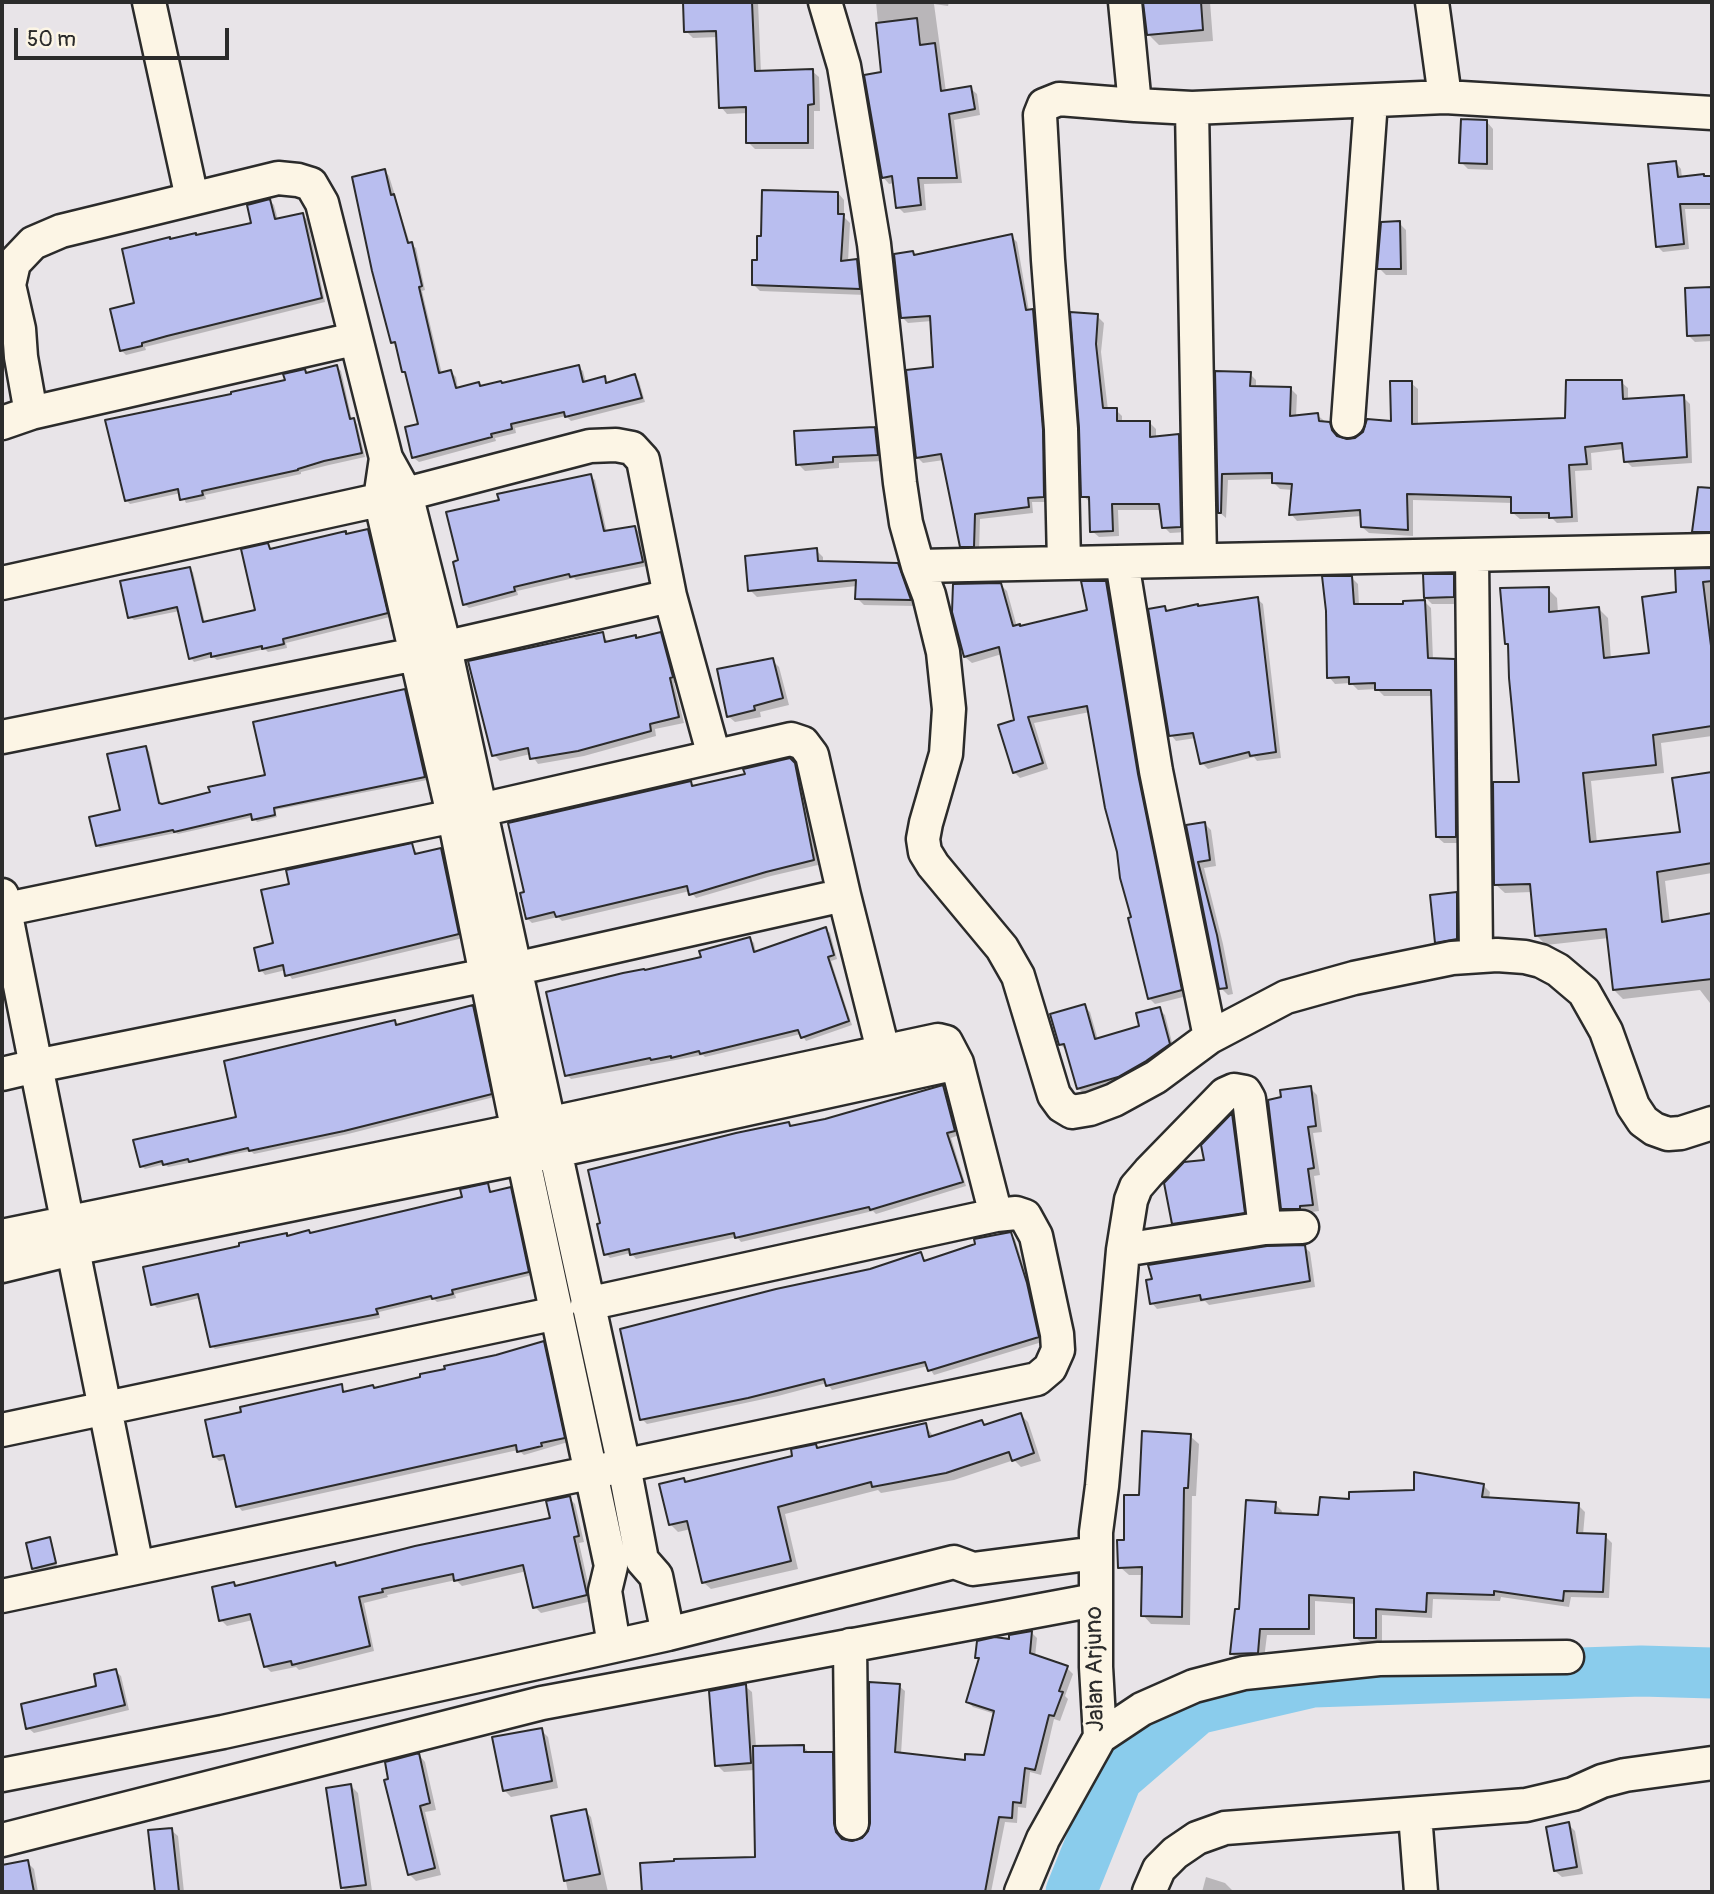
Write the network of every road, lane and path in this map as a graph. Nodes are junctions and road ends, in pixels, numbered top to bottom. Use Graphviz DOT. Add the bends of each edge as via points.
graph roads {
  1 [pos="149,2"];
  2 [pos="825,2"];
  3 [pos="1125,2"];
  4 [pos="1432,2"];
  5 [pos="1445,97"];
  6 [pos="1371,101"];
  7 [pos="1135,105"];
  8 [pos="1192,108"];
  9 [pos="1712,113"];
  10 [pos="192,198"];
  11 [pos="354,339"];
  12 [pos="16,418"];
  13 [pos="1348,421"];
  14 [pos="393,497"];
  15 [pos="1712,550"];
  16 [pos="1472,556"];
  17 [pos="1200,560"];
  18 [pos="1122,562"];
  19 [pos="1064,563"];
  20 [pos="918,566"];
  21 [pos="2,583"];
  22 [pos="670,596"];
  23 [pos="431,651"];
  24 [pos="2,737"];
  25 [pos="714,755"];
  26 [pos="466,813"];
  27 [pos="844,895"];
  28 [pos="3,905"];
  29 [pos="1476,955"];
  30 [pos="501,972"];
  31 [pos="1210,1037"];
  32 [pos="883,1050"];
  33 [pos="957,1063"];
  34 [pos="36,1066"];
  35 [pos="2,1074"];
  36 [pos="1712,1122"];
  37 [pos="536,1141"];
  38 [pos="996,1215"];
  39 [pos="1302,1227"];
  40 [pos="1265,1228"];
  41 [pos="2,1236"];
  42 [pos="69,1236"];
  43 [pos="1122,1250"];
  44 [pos="2,1266"];
  45 [pos="587,1304"];
  46 [pos="557,1313"];
  47 [pos="105,1408"];
  48 [pos="2,1430"];
  49 [pos="624,1466"];
  50 [pos="591,1474"];
  51 [pos="1096,1542"];
  52 [pos="642,1560"];
  53 [pos="611,1566"];
  54 [pos="137,1567"];
  55 [pos="2,1596"];
  56 [pos="1094,1600"];
  57 [pos="668,1634"];
  58 [pos="614,1645"];
  59 [pos="850,1645"];
  60 [pos="1567,1657"];
  61 [pos="1100,1737"];
  62 [pos="1712,1763"];
  63 [pos="2,1775"];
  64 [pos="1415,1814"];
  65 [pos="852,1823"];
  66 [pos="2,1840"];
  67 [pos="1021,1892"];
  68 [pos="1149,1892"];
  69 [pos="1421,1892"];
  1 -- 10 [label="street"];
  2 -- 20 [label="street" via="844,66 874,244 900,483"];
  3 -- 7 [label="street"];
  4 -- 5 [label="street"];
  5 -- 6 [label="street"];
  5 -- 9 [label="street"];
  6 -- 8 [label="street"];
  6 -- 13 [label="street"];
  7 -- 8 [label="street"];
  7 -- 19 [label="street" via="1059,99 1044,105 1040,115 1061,429"];
  8 -- 17 [label="street"];
  10 -- 11 [label="street" via="278,178 311,184 322,203"];
  10 -- 12 [label="street" via="61,231 33,243 14,263 9,285 21,357"];
  11 -- 12 [label="street"];
  11 -- 14 [label="street"];
  14 -- 21 [label="street"];
  14 -- 22 [label="street" via="590,446 632,448 643,460"];
  14 -- 23 [label="street"];
  15 -- 16 [label="street"];
  16 -- 17 [label="street"];
  16 -- 29 [label="street"];
  17 -- 18 [label="street"];
  18 -- 19 [label="street"];
  18 -- 31 [label="street" via="1156,771"];
  19 -- 20 [label="street"];
  20 -- 31 [label="street" via="943,652 949,709 946,754 926,824 925,852 1002,948 1018,976 1054,1095 1072,1112 1090,1109 1156,1077"];
  22 -- 23 [label="street"];
  22 -- 25 [label="street"];
  23 -- 24 [label="street"];
  23 -- 26 [label="street"];
  25 -- 26 [label="street"];
  25 -- 27 [label="street" via="791,739 803,743 812,755"];
  26 -- 28 [label="street"];
  26 -- 30 [label="street"];
  27 -- 30 [label="street"];
  27 -- 32 [label="street"];
  28 -- 34 [label="street"];
  29 -- 31 [label="street" via="1286,996"];
  29 -- 36 [label="street" via="1541,961 1574,982 1606,1031 1633,1106 1654,1129 1681,1133"];
  30 -- 34 [label="street"];
  30 -- 37 [label="street"];
  32 -- 33 [label="street" via="938,1040 946,1042"];
  32 -- 37 [label="street"];
  33 -- 37 [label="street"];
  33 -- 38 [label="street"];
  34 -- 35 [label="street"];
  34 -- 42 [label="street"];
  37 -- 42 [label="street"];
  37 -- 45 [label="street"];
  37 -- 46 [label="street"];
  38 -- 45 [label="street"];
  38 -- 49 [label="street" via="1025,1216 1036,1236 1058,1350 1050,1368 1037,1379"];
  39 -- 40 [label="street"];
  40 -- 43 [label="street"];
  40 -- 43 [label="street, Jalan Arjuno" via="1249,1099 1245,1092 1234,1090 1136,1187"];
  41 -- 42 [label="street"];
  42 -- 44 [label="street"];
  42 -- 47 [label="street"];
  43 -- 51 [label="street, Jalan Arjuno"];
  45 -- 49 [label="street"];
  46 -- 47 [label="street"];
  46 -- 50 [label="street"];
  47 -- 48 [label="street"];
  47 -- 54 [label="street"];
  49 -- 50 [label="street"];
  49 -- 52 [label="street"];
  50 -- 53 [label="street"];
  50 -- 54 [label="street"];
  51 -- 56 [label="street, Jalan Arjuno"];
  51 -- 57 [label="street" via="973,1569 954,1562"];
  52 -- 53 [label="street"];
  52 -- 57 [label="street" via="656,1576"];
  53 -- 58 [label="street" via="605,1591"];
  54 -- 55 [label="street"];
  56 -- 59 [label="street"];
  56 -- 61 [label="street, Jalan Arjuno"];
  57 -- 58 [label="street"];
  58 -- 63 [label="street" via="222,1732"];
  59 -- 65 [label="street"];
  59 -- 66 [label="street" via="542,1703"];
  60 -- 61 [label="street" via="1379,1660 1244,1673 1194,1686 1142,1709"];
  61 -- 67 [label="street, Jalan Arjuno" via="1044,1839"];
  62 -- 64 [label="street" via="1625,1775 1526,1805"];
  64 -- 68 [label="street" via="1225,1828 1197,1838 1175,1853 1159,1869"];
  64 -- 69 [label="street"];
}
